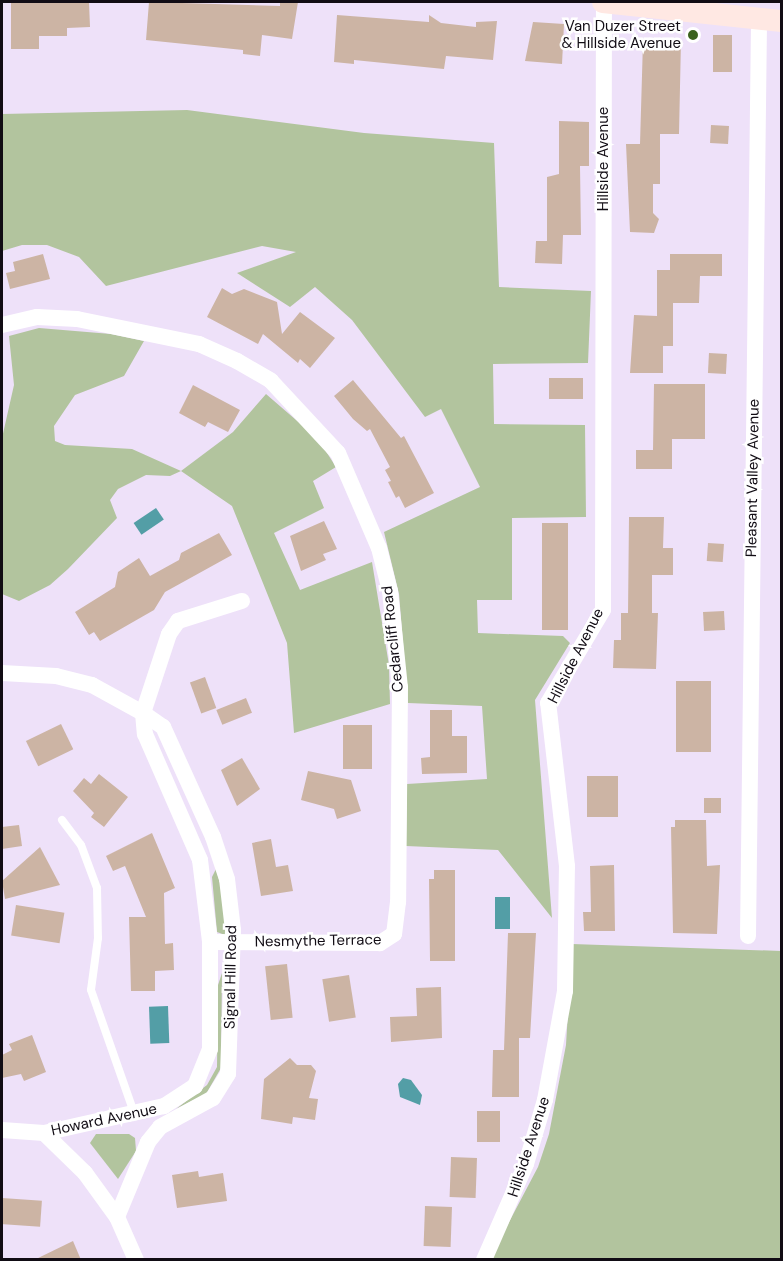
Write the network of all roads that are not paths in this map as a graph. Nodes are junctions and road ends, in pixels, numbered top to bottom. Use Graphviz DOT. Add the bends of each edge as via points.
graph roads {
  1 [pos="604,2"];
  2 [pos="759,20"];
  3 [pos="782,21"];
  4 [pos="2,326"];
  5 [pos="242,601"];
  6 [pos="2,673"];
  7 [pos="143,713"];
  8 [pos="62,819"];
  9 [pos="218,850"];
  10 [pos="199,857"];
  11 [pos="748,936"];
  12 [pos="389,940"];
  13 [pos="210,942"];
  14 [pos="232,942"];
  15 [pos="134,1114"];
  16 [pos="167,1114"];
  17 [pos="2,1130"];
  18 [pos="44,1133"];
  19 [pos="117,1217"];
  20 [pos="136,1260"];
  21 [pos="484,1260"];
  1 -- 2 [label="main road"];
  1 -- 21 [label="street, Hillside Avenue" via="603,610 548,703 567,866 565,991 555,1058 532,1143"];
  2 -- 3 [label="main road"];
  2 -- 11 [label="street, Pleasant Valley Avenue"];
  4 -- 12 [label="street, Cedarcliff Road" via="37,317 77,319 199,344 271,381 310,418 338,453 379,548 390,591 400,687 398,902 394,934"];
  5 -- 7 [label="street, Signal Hill Road" via="178,621 168,634"];
  6 -- 7 [label="street, Signal Hill Road" via="56,676 92,685"];
  7 -- 9 [label="street, Signal Hill Road" via="163,727"];
  7 -- 10 [label="street, Signal Hill Road" via="145,734"];
  8 -- 15 [label="lane" via="81,845 97,888 98,938 91,990"];
  9 -- 10 [label="street"];
  9 -- 14 [label="street, Signal Hill Road" via="231,899"];
  10 -- 13 [label="street, Signal Hill Road"];
  12 -- 14 [label="street, Nesmythe Terrace"];
  13 -- 14 [label="street, Nesmythe Terrace"];
  13 -- 16 [label="street, Signal Hill Road" via="210,1043 205,1069 195,1086"];
  14 -- 16 [label="street, Signal Hill Road" via="228,1074 213,1098"];
  15 -- 16 [label="street, Howard Avenue"];
  15 -- 18 [label="street, Howard Avenue"];
  16 -- 19 [label="street, Signal Hill Road" via="148,1142"];
  17 -- 18 [label="street, Howard Avenue"];
  18 -- 19 [label="street, Howard Avenue" via="85,1173"];
  19 -- 20 [label="street, Howard Avenue"];
}
